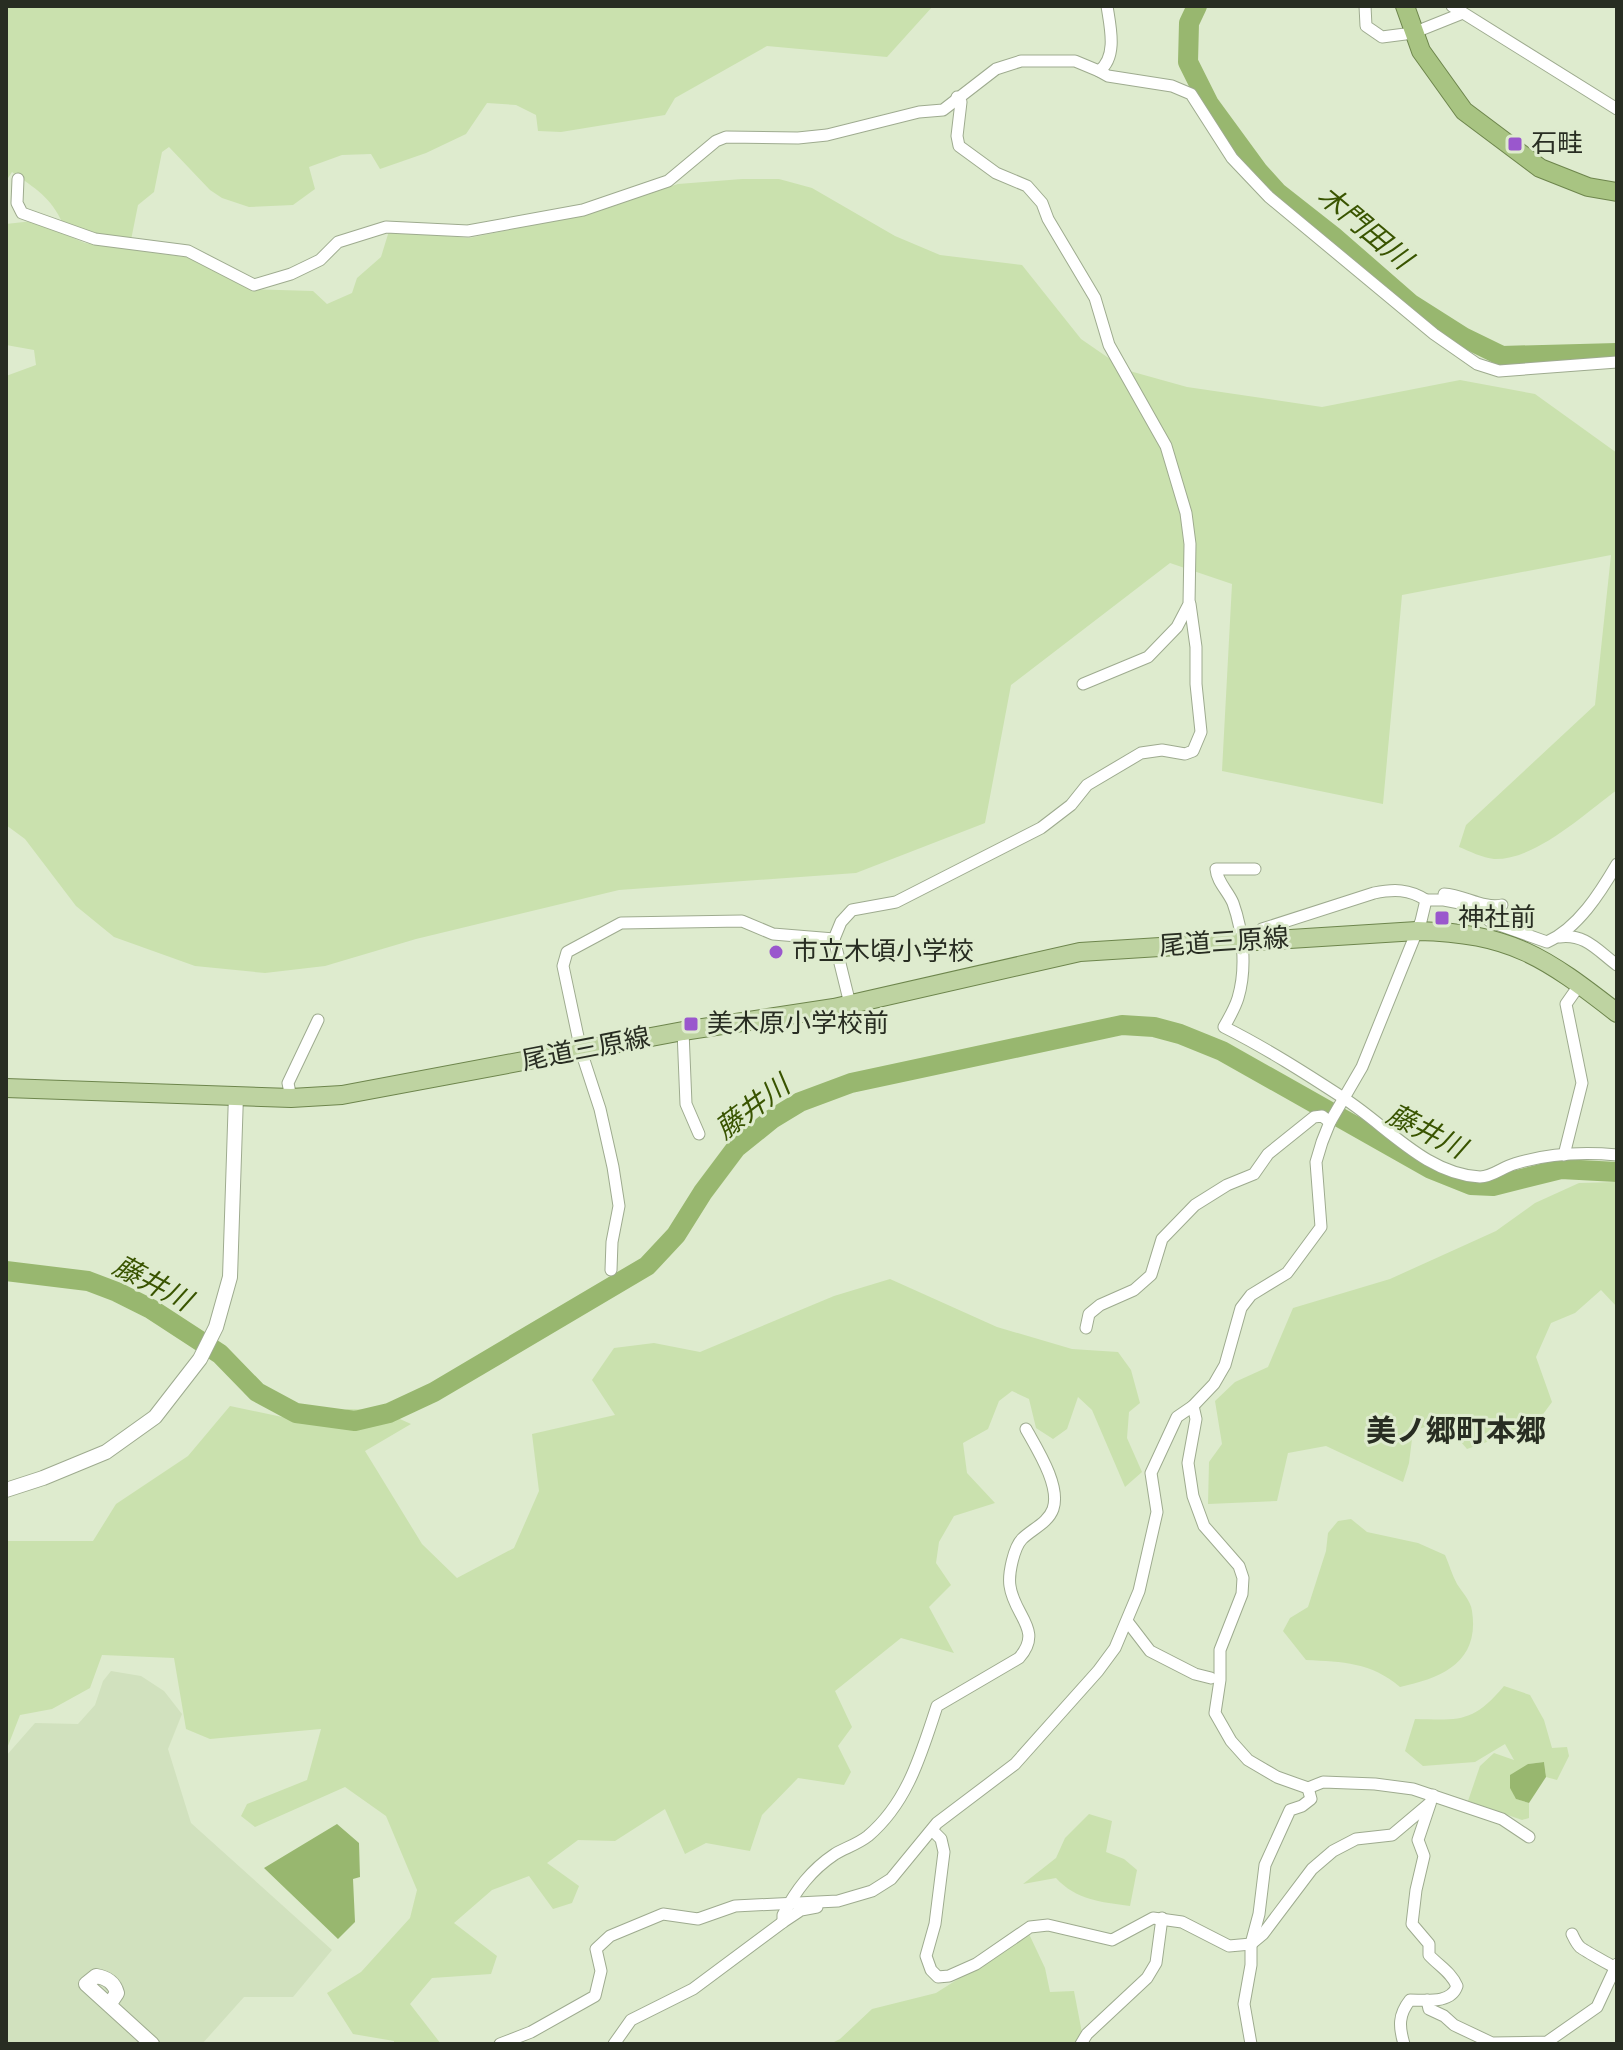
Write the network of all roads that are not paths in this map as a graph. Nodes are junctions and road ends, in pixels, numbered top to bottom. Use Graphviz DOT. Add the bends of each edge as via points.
graph roads {
  1 [pos="1107,6"];
  2 [pos="1365,6"];
  3 [pos="1405,6"];
  4 [pos="1458,9"];
  5 [pos="1413,33"];
  6 [pos="1099,71"];
  7 [pos="957,97"];
  8 [pos="1617,109"];
  9 [pos="18,179"];
  10 [pos="1617,192"];
  11 [pos="1617,362"];
  12 [pos="1189,604"];
  13 [pos="1083,684"];
  14 [pos="1617,864"];
  15 [pos="1255,869"];
  16 [pos="1426,900"];
  17 [pos="1502,905"];
  18 [pos="1417,931"];
  19 [pos="1559,937"];
  20 [pos="834,939"];
  21 [pos="1247,940"];
  22 [pos="1617,965"];
  23 [pos="1580,984"];
  24 [pos="850,1004"];
  25 [pos="1617,1013"];
  26 [pos="318,1020"];
  27 [pos="683,1031"];
  28 [pos="581,1051"];
  29 [pos="6,1088"];
  30 [pos="236,1095"];
  31 [pos="291,1098"];
  32 [pos="1345,1099"];
  33 [pos="1330,1122"];
  34 [pos="699,1134"];
  35 [pos="1564,1155"];
  36 [pos="1617,1155"];
  37 [pos="611,1270"];
  38 [pos="1086,1328"];
  39 [pos="1193,1406"];
  40 [pos="1026,1429"];
  41 [pos="6,1490"];
  42 [pos="1127,1621"];
  43 [pos="1220,1650"];
  44 [pos="1211,1678"];
  45 [pos="1215,1713"];
  46 [pos="1308,1788"];
  47 [pos="1432,1799"];
  48 [pos="933,1831"];
  49 [pos="1529,1837"];
  50 [pos="827,1901"];
  51 [pos="789,1903"];
  52 [pos="1162,1918"];
  53 [pos="783,1922"];
  54 [pos="1572,1934"];
  55 [pos="1251,1944"];
  56 [pos="1617,1967"];
  57 [pos="1427,2000"];
  58 [pos="109,2005"];
  59 [pos="152,2044"];
  60 [pos="500,2044"];
  61 [pos="614,2044"];
  62 [pos="1081,2044"];
  63 [pos="1251,2044"];
  64 [pos="1404,2044"];
  1 -- 6 [label="street" via="1112,40"];
  2 -- 5 [label="street" via="1366,26 1382,37"];
  3 -- 5 [label="highway"];
  4 -- 5 [label="street"];
  4 -- 8 [label="street"];
  5 -- 10 [label="highway" via="1464,111 1540,168"];
  6 -- 7 [label="street" via="1075,61 1021,61 996,69"];
  6 -- 11 [label="street" via="1191,94 1232,158 1269,197 1477,364 1499,371"];
  7 -- 9 [label="street" via="943,110 827,135 726,137 668,181 583,210 468,231 386,227 338,242 320,260 254,285 188,251 95,239 22,213"];
  7 -- 12 [label="street" via="959,146 996,173 1027,186 1042,203 1095,298 1109,345 1166,446 1186,513"];
  12 -- 13 [label="street" via="1177,627 1148,657"];
  12 -- 20 [label="street" via="1201,732 1193,751 1141,753 1087,785 1041,828 896,902 852,910"];
  14 -- 19 [label="street" via="1596,898"];
  15 -- 21 [label="street" via="1216,869"];
  16 -- 17 [label="street" via="1435,893"];
  16 -- 18 [label="street"];
  16 -- 19 [label="street" via="1470,905 1491,922 1547,942"];
  16 -- 21 [label="street" via="1392,889 1374,893 1262,929"];
  18 -- 21 [label="main road, 尾道三原線"];
  18 -- 23 [label="main road, 尾道三原線" via="1497,940 1534,954"];
  18 -- 32 [label="street"];
  19 -- 22 [label="street" via="1583,938"];
  20 -- 24 [label="street"];
  20 -- 28 [label="street" via="773,934 742,921 621,923 567,952 563,966"];
  21 -- 24 [label="main road, 尾道三原線" via="1080,952"];
  21 -- 32 [label="street" via="1238,998 1224,1027 1276,1053"];
  23 -- 25 [label="main road, 尾道三原線"];
  23 -- 35 [label="street" via="1566,1004 1582,1083"];
  24 -- 27 [label="main road, 尾道三原線"];
  26 -- 31 [label="street" via="288,1083"];
  27 -- 28 [label="main road, 尾道三原線"];
  27 -- 34 [label="street" via="686,1104"];
  28 -- 31 [label="main road, 尾道三原線" via="342,1095"];
  28 -- 37 [label="street" via="600,1109 619,1206"];
  29 -- 30 [label="main road, 尾道三原線"];
  30 -- 31 [label="main road, 尾道三原線"];
  30 -- 41 [label="street" via="230,1277 216,1327 189,1375 155,1417 106,1452"];
  32 -- 33 [label="street"];
  32 -- 35 [label="street" via="1428,1161 1463,1175 1485,1177 1515,1163"];
  33 -- 38 [label="street" via="1314,1117 1268,1154 1254,1174 1195,1205 1162,1239 1151,1275 1134,1290 1100,1305 1089,1314"];
  33 -- 39 [label="street" via="1316,1162 1321,1227 1287,1273 1251,1295 1241,1308 1225,1365"];
  35 -- 36 [label="street"];
  39 -- 42 [label="street" via="1177,1417 1151,1473 1157,1512"];
  39 -- 43 [label="street" via="1196,1419 1188,1463 1193,1496 1204,1526 1243,1578"];
  40 -- 51 [label="street" via="1053,1484 1054,1508 1019,1541 1010,1576 1031,1637 1027,1648 1019,1658 937,1706 904,1795 867,1837 805,1878"];
  42 -- 44 [label="street" via="1150,1651"];
  42 -- 48 [label="street" via="1098,1671 1015,1764"];
  43 -- 44 [label="street"];
  43 -- 45 [label="street"];
  44 -- 45 [label="street"];
  45 -- 46 [label="street" via="1248,1760"];
  46 -- 47 [label="street" via="1323,1782 1375,1784 1413,1789"];
  46 -- 55 [label="street" via="1311,1799 1290,1810 1265,1865"];
  47 -- 49 [label="street" via="1502,1819"];
  47 -- 55 [label="street" via="1392,1835 1356,1839 1333,1851"];
  47 -- 57 [label="street" via="1418,1840 1424,1856 1412,1924 1429,1944 1429,1955 1457,1986 1448,1997"];
  48 -- 50 [label="street" via="891,1879 851,1898"];
  48 -- 52 [label="street" via="944,1852 926,1956 938,1977 976,1964 1030,1927 1048,1925 1112,1940"];
  50 -- 51 [label="street"];
  50 -- 53 [label="street"];
  51 -- 53 [label="street"];
  51 -- 60 [label="street" via="735,1906 698,1919 663,1914 610,1936 596,1949 601,1971 595,1996"];
  52 -- 55 [label="street" via="1182,1922 1229,1946"];
  52 -- 62 [label="street" via="1152,1971"];
  53 -- 61 [label="street" via="693,1989 631,2020"];
  54 -- 56 [label="street" via="1580,1948"];
  55 -- 63 [label="street" via="1244,2004"];
  56 -- 57 [label="street" via="1597,2007 1547,2042 1492,2043 1429,2009"];
  57 -- 64 [label="street" via="1410,2000 1403,2009 1399,2027"];
  58 -- 59 [label="street"];
}
